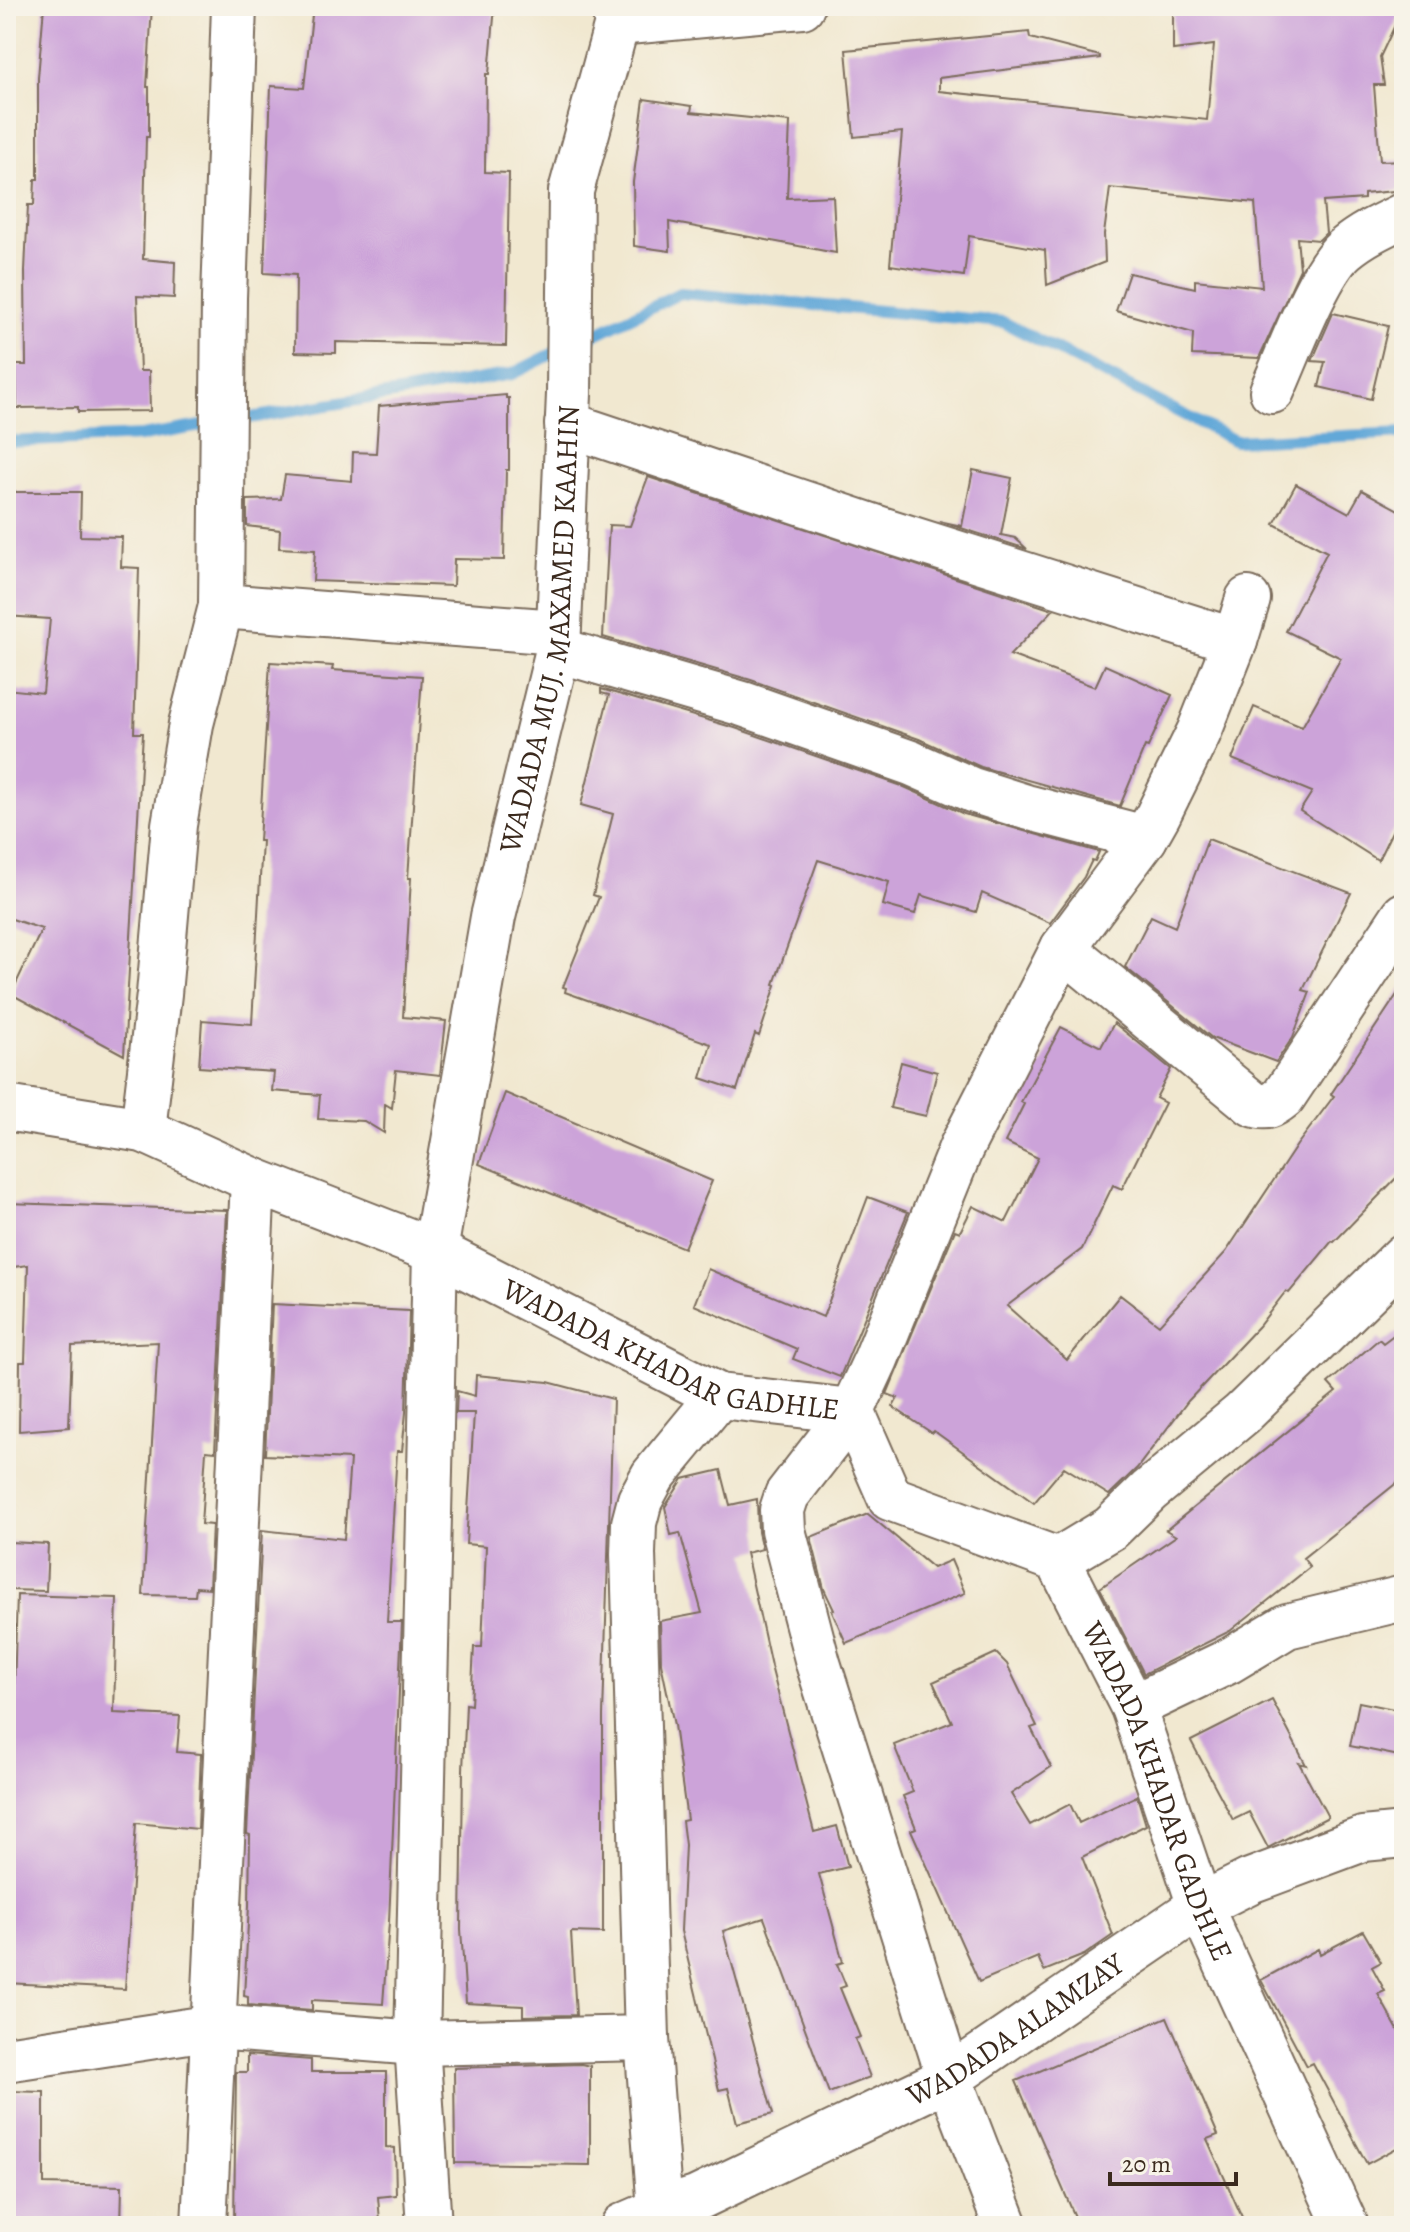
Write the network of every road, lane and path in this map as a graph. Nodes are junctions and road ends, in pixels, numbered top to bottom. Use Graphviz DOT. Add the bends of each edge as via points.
graph roads {
  1 [pos="234,6"];
  2 [pos="789,7"];
  3 [pos="615,14"];
  4 [pos="1404,215"];
  5 [pos="1272,391"];
  6 [pos="567,424"];
  7 [pos="1248,599"];
  8 [pos="221,606"];
  9 [pos="558,641"];
  10 [pos="1235,641"];
  11 [pos="1145,838"];
  12 [pos="1404,915"];
  13 [pos="1063,948"];
  14 [pos="6,1108"];
  15 [pos="143,1130"];
  16 [pos="253,1180"];
  17 [pos="435,1251"];
  18 [pos="1404,1256"];
  19 [pos="719,1396"];
  20 [pos="852,1411"];
  21 [pos="1058,1560"];
  22 [pos="1404,1598"];
  23 [pos="1133,1707"];
  24 [pos="1404,1835"];
  25 [pos="1200,1906"];
  26 [pos="214,2027"];
  27 [pos="647,2038"];
  28 [pos="417,2043"];
  29 [pos="6,2059"];
  30 [pos="949,2078"];
  31 [pos="641,2218"];
  32 [pos="204,2226"];
  33 [pos="429,2226"];
  34 [pos="1006,2226"];
  35 [pos="1346,2226"];
  1 -- 8 [label="street"];
  2 -- 3 [label="street"];
  3 -- 6 [label="street, WADADA MUJ. MAXAMED KAAHIN" via="571,191"];
  4 -- 5 [label="street" via="1342,251 1323,278"];
  6 -- 9 [label="street, WADADA MUJ. MAXAMED KAAHIN"];
  6 -- 10 [label="street"];
  7 -- 10 [label="street"];
  8 -- 9 [label="street"];
  8 -- 15 [label="street" via="191,724 174,825"];
  9 -- 11 [label="street" via="911,763 972,790"];
  9 -- 17 [label="street, WADADA MUJ. MAXAMED KAAHIN" via="493,917"];
  10 -- 11 [label="street" via="1199,732"];
  11 -- 13 [label="street"];
  12 -- 13 [label="street" via="1283,1097 1262,1107"];
  13 -- 20 [label="street" via="961,1148"];
  14 -- 15 [label="street, WADADA KHADAR GADHLE"];
  15 -- 16 [label="street, WADADA KHADAR GADHLE"];
  16 -- 17 [label="street, WADADA KHADAR GADHLE"];
  16 -- 26 [label="street"];
  17 -- 19 [label="street, WADADA KHADAR GADHLE"];
  17 -- 28 [label="street, WADADA MUJ. MAXAMED KAAHIN"];
  18 -- 21 [label="street" via="1242,1414 1111,1528"];
  19 -- 20 [label="street, WADADA KHADAR GADHLE"];
  19 -- 27 [label="street" via="653,1476 634,1523"];
  20 -- 21 [label="street, WADADA KHADAR GADHLE" via="890,1498"];
  20 -- 30 [label="street" via="787,1495 783,1530 818,1663"];
  21 -- 23 [label="street, WADADA KHADAR GADHLE"];
  22 -- 23 [label="street" via="1287,1626"];
  23 -- 25 [label="street, WADADA KHADAR GADHLE"];
  24 -- 25 [label="street, WADADA ALAMZAY" via="1363,1839 1250,1881"];
  25 -- 30 [label="street, WADADA ALAMZAY"];
  25 -- 35 [label="street, WADADA KHADAR GADHLE"];
  26 -- 28 [label="street"];
  26 -- 29 [label="street"];
  26 -- 32 [label="street"];
  27 -- 28 [label="street"];
  27 -- 31 [label="street"];
  28 -- 33 [label="street, WADADA MUJ. MAXAMED KAAHIN"];
  30 -- 31 [label="street, WADADA ALAMZAY" via="696,2199"];
  30 -- 34 [label="street"];
}
